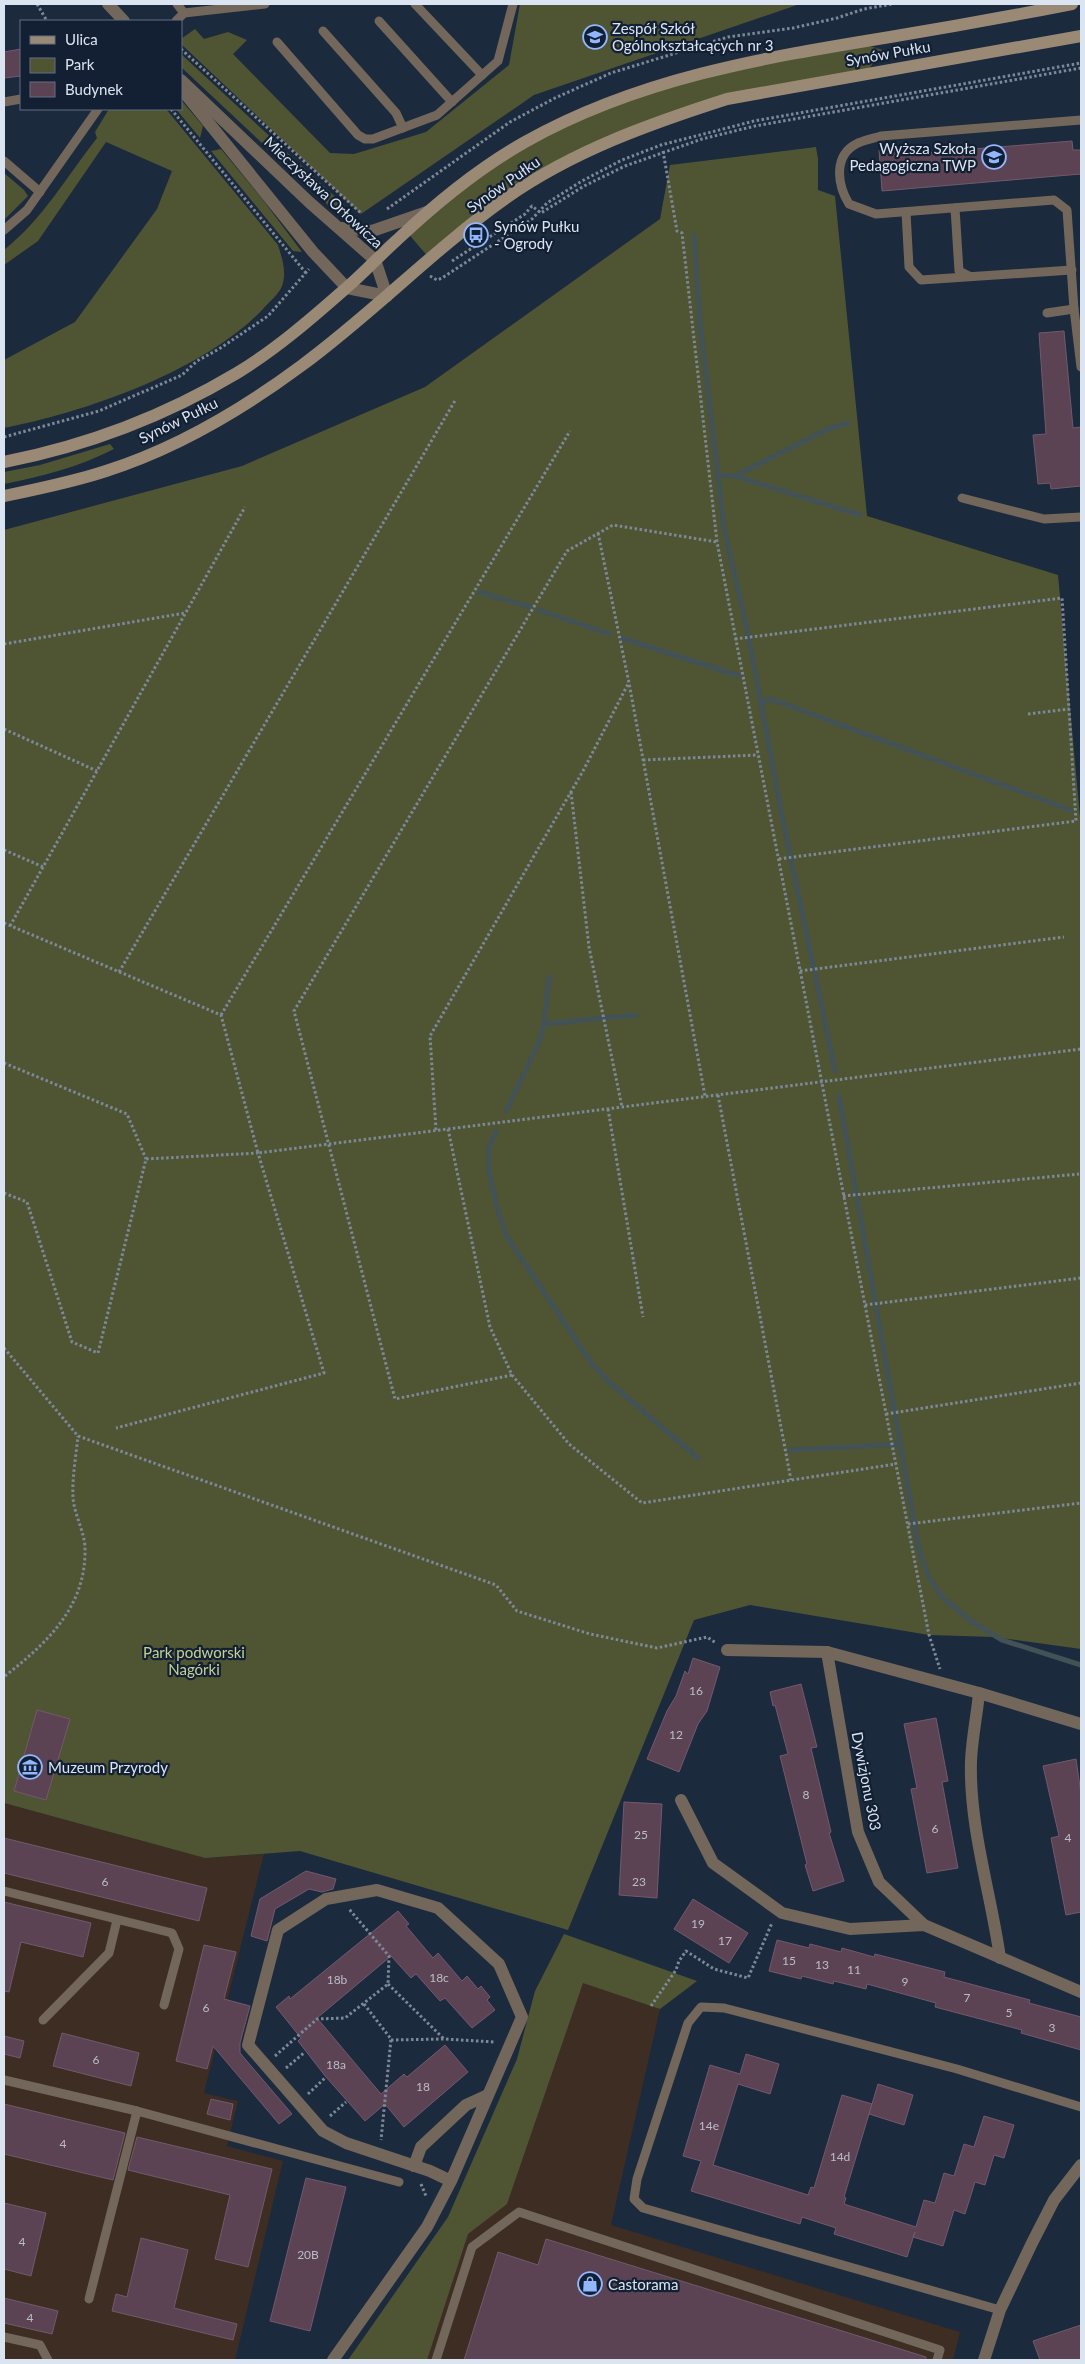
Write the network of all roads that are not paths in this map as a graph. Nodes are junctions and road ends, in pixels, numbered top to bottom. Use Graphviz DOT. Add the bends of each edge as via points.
graph roads {
  1 [pos="108,4"];
  2 [pos="177,4"];
  3 [pos="265,4"];
  4 [pos="415,4"];
  5 [pos="513,4"];
  6 [pos="1072,4"];
  7 [pos="184,13"];
  8 [pos="123,20"];
  9 [pos="177,20"];
  10 [pos="379,21"];
  11 [pos="323,31"];
  12 [pos="1081,36"];
  13 [pos="277,42"];
  14 [pos="482,75"];
  15 [pos="182,81"];
  16 [pos="182,90"];
  17 [pos="20,100"];
  18 [pos="4,102"];
  19 [pos="452,102"];
  20 [pos="97,110"];
  21 [pos="1081,120"];
  22 [pos="403,128"];
  23 [pos="4,161"];
  24 [pos="40,192"];
  25 [pos="954,208"];
  26 [pos="430,212"];
  27 [pos="906,212"];
  28 [pos="339,228"];
  29 [pos="4,230"];
  30 [pos="375,260"];
  31 [pos="1075,275"];
  32 [pos="970,276"];
  33 [pos="347,288"];
  34 [pos="387,296"];
  35 [pos="1074,309"];
  36 [pos="1047,313"];
  37 [pos="1081,366"];
  38 [pos="4,462"];
  39 [pos="4,496"];
  40 [pos="962,498"];
  41 [pos="1081,517"];
  42 [pos="726,1650"];
  43 [pos="827,1652"];
  44 [pos="979,1693"];
  45 [pos="1081,1724"];
  46 [pos="681,1800"];
  47 [pos="4,1891"];
  48 [pos="117,1920"];
  49 [pos="924,1925"];
  50 [pos="1000,1958"];
  51 [pos="1081,1992"];
  52 [pos="164,2005"];
  53 [pos="43,2020"];
  54 [pos="4,2080"];
  55 [pos="488,2095"];
  56 [pos="1081,2107"];
  57 [pos="137,2111"];
  58 [pos="1081,2165"];
  59 [pos="414,2166"];
  60 [pos="451,2181"];
  61 [pos="399,2182"];
  62 [pos="89,2299"];
  63 [pos="1000,2310"];
  64 [pos="4,2337"];
  65 [pos="48,2360"];
  66 [pos="333,2360"];
  67 [pos="436,2360"];
  68 [pos="937,2360"];
  69 [pos="984,2360"];
  1 -- 8 [label="street"];
  2 -- 7 [label="lane"];
  3 -- 7 [label="lane"];
  4 -- 14 [label="lane"];
  5 -- 14 [label="lane" via="501,56"];
  6 -- 26 [label="main road, Synów Pułku" via="759,59 672,80 592,110 525,142"];
  7 -- 9 [label="lane"];
  10 -- 19 [label="lane"];
  11 -- 22 [label="lane" via="396,113"];
  12 -- 34 [label="main road, Synów Pułku" via="727,99 671,117 606,142 556,167 506,198"];
  13 -- 22 [label="lane" via="358,135 373,139"];
  14 -- 19 [label="lane"];
  15 -- 28 [label="street, Mieczysława Orłowicza"];
  16 -- 33 [label="street" via="313,252"];
  17 -- 18 [label="lane"];
  19 -- 22 [label="lane" via="438,115"];
  20 -- 24 [label="lane"];
  21 -- 27 [label="lane" via="881,136 857,143 842,156 839,168 842,192 849,204 876,214"];
  23 -- 24 [label="lane"];
  24 -- 29 [label="lane" via="27,210"];
  25 -- 27 [label="lane"];
  25 -- 31 [label="lane" via="1054,200 1067,210"];
  25 -- 32 [label="lane" via="959,271"];
  26 -- 28 [label="street" via="372,232"];
  26 -- 30 [label="main road, Synów Pułku"];
  27 -- 32 [label="lane" via="909,267 921,280"];
  28 -- 30 [label="street, Mieczysława Orłowicza"];
  30 -- 33 [label="main road, Synów Pułku"];
  30 -- 34 [label="street, Mieczysława Orłowicza"];
  31 -- 32 [label="lane"];
  31 -- 35 [label="lane"];
  33 -- 34 [label="street"];
  33 -- 38 [label="main road, Synów Pułku" via="238,372 173,408 104,437"];
  34 -- 39 [label="main road, Synów Pułku" via="301,367 232,412 168,446 106,471"];
  35 -- 36 [label="lane"];
  35 -- 37 [label="lane"];
  40 -- 41 [label="lane" via="1044,519"];
  42 -- 43 [label="street"];
  43 -- 44 [label="street"];
  43 -- 49 [label="street, Dywizjonu 303" via="858,1832 880,1882"];
  44 -- 45 [label="street"];
  44 -- 50 [label="street" via="971,1761 975,1816"];
  46 -- 49 [label="street, Dywizjonu 303" via="714,1863 782,1913 850,1929"];
  47 -- 48 [label="lane"];
  48 -- 52 [label="lane" via="172,1933 179,1948"];
  48 -- 53 [label="lane" via="109,1953"];
  49 -- 50 [label="street, Dywizjonu 303"];
  50 -- 51 [label="street, Dywizjonu 303"];
  54 -- 57 [label="lane"];
  55 -- 59 [label="street" via="466,2105 421,2147"];
  55 -- 59 [label="street" via="522,2017 499,1964 438,1908 377,1890 326,1899 278,1930 248,2046 323,2131 346,2143"];
  55 -- 60 [label="street"];
  56 -- 63 [label="lane" via="957,2069 724,2008 701,2007 688,2023 638,2179 634,2199 643,2208"];
  57 -- 61 [label="lane"];
  57 -- 62 [label="lane"];
  58 -- 63 [label="street" via="1054,2200"];
  59 -- 60 [label="street"];
  60 -- 66 [label="street" via="427,2227"];
  63 -- 69 [label="street"];
  64 -- 65 [label="lane" via="40,2345"];
  67 -- 68 [label="lane" via="472,2248 520,2212 940,2350"];
}
